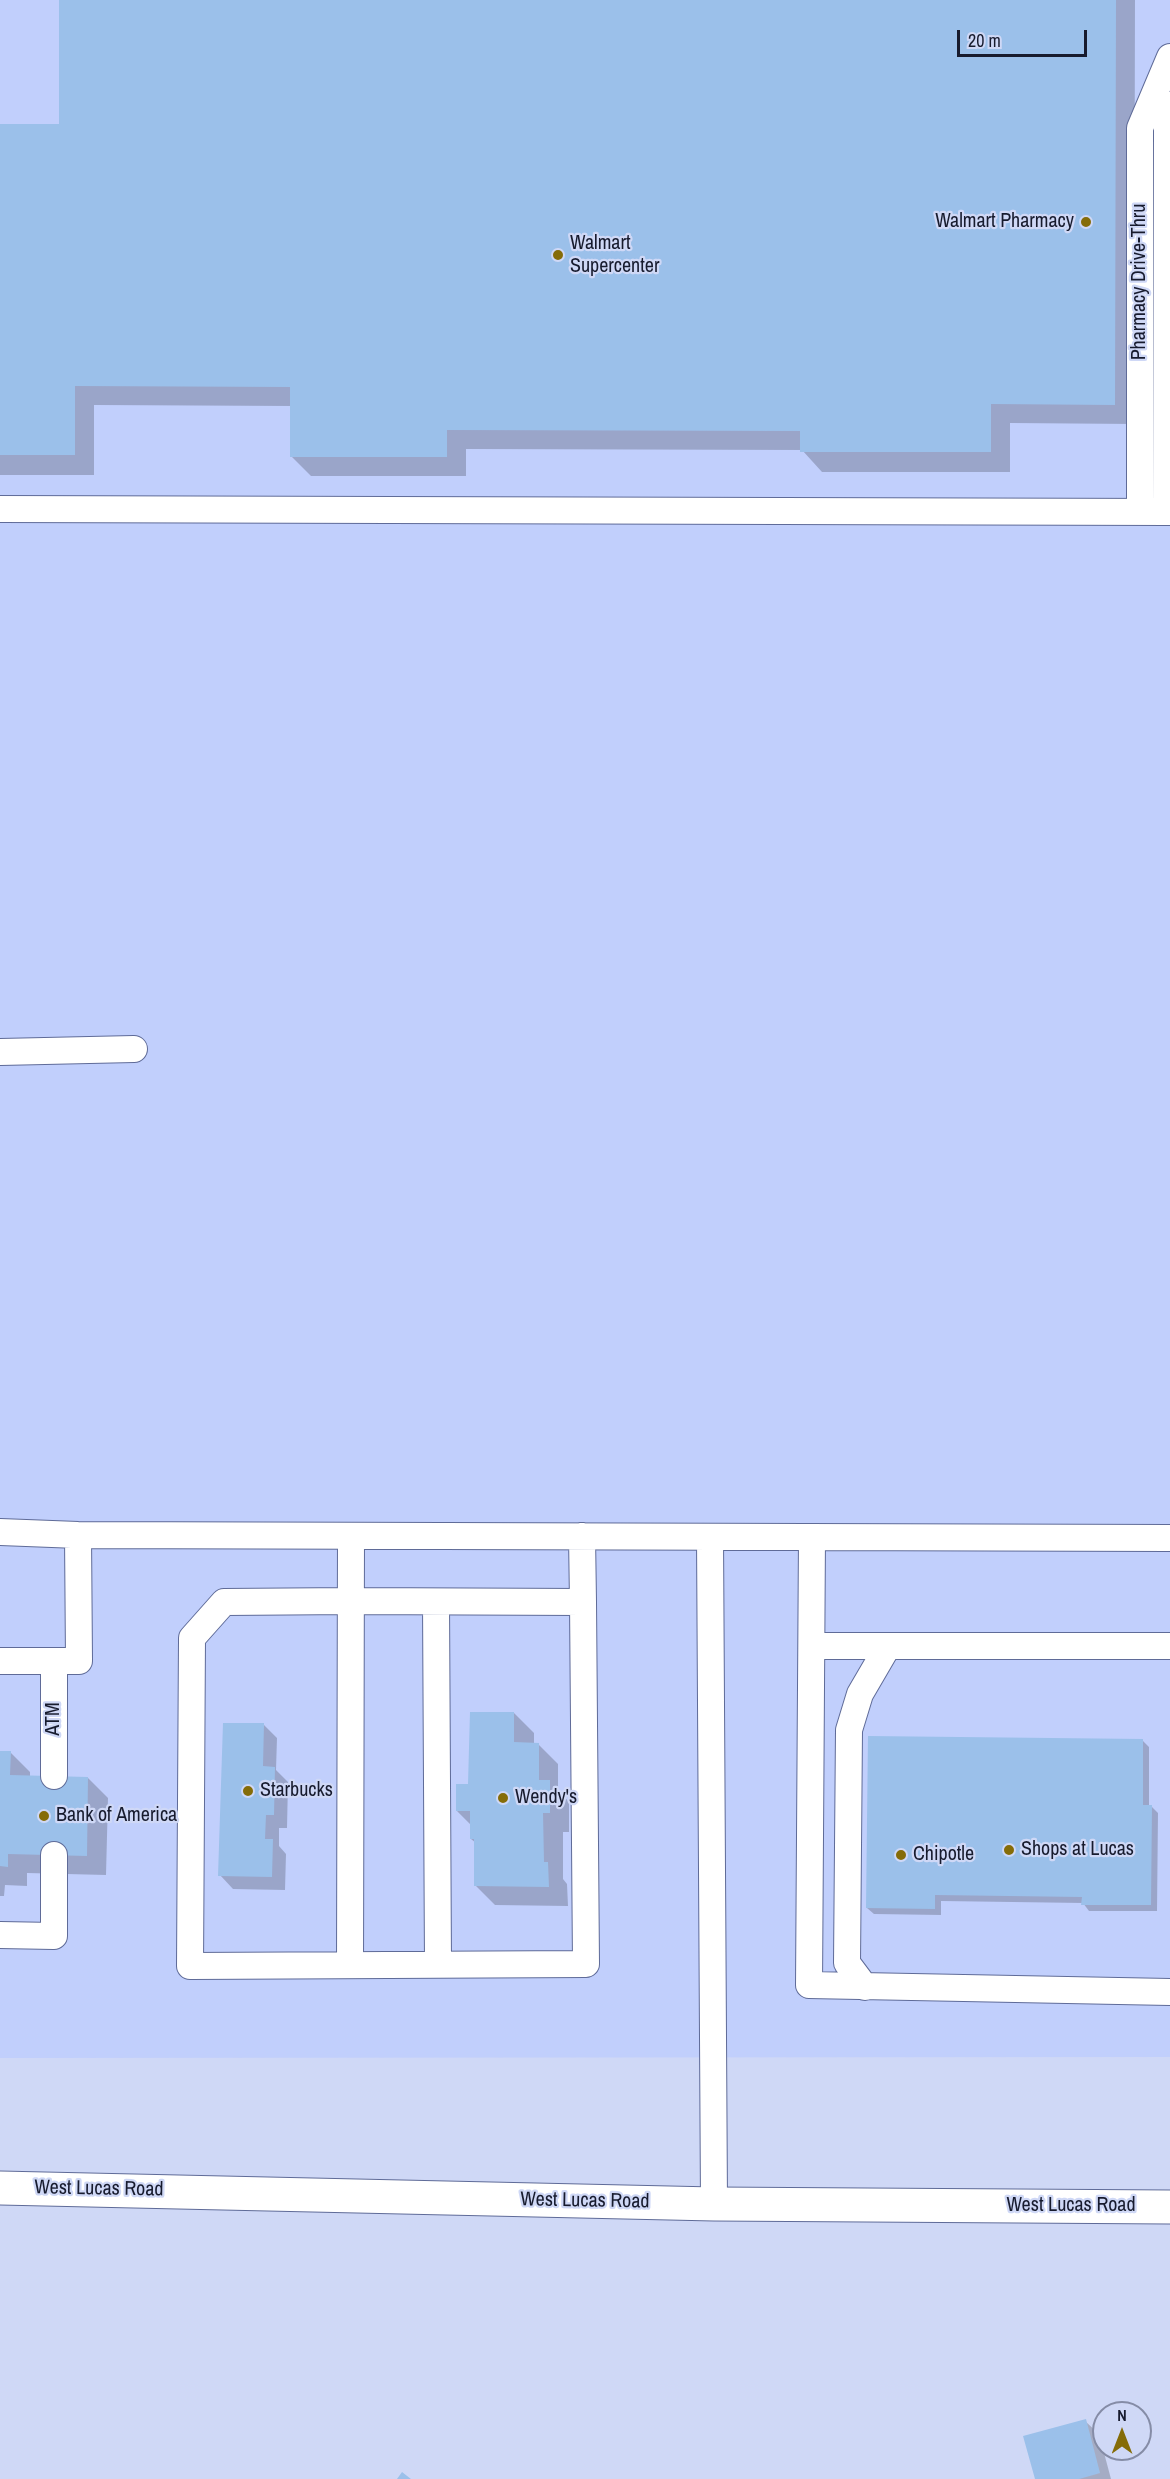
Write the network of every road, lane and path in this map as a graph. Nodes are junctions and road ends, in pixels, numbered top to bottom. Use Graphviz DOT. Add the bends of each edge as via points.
graph roads {
  1 [pos="1170,57"];
  2 [pos="1170,105"];
  3 [pos="0,508"];
  4 [pos="1140,512"];
  5 [pos="1168,512"];
  6 [pos="134,1049"];
  7 [pos="0,1052"];
  8 [pos="0,1532"];
  9 [pos="78,1535"];
  10 [pos="351,1536"];
  11 [pos="582,1536"];
  12 [pos="710,1537"];
  13 [pos="812,1537"];
  14 [pos="1170,1538"];
  15 [pos="351,1601"];
  16 [pos="436,1602"];
  17 [pos="583,1602"];
  18 [pos="812,1646"];
  19 [pos="888,1646"];
  20 [pos="1170,1646"];
  21 [pos="0,1661"];
  22 [pos="54,1662"];
  23 [pos="54,1776"];
  24 [pos="54,1855"];
  25 [pos="0,1935"];
  26 [pos="438,1964"];
  27 [pos="350,1965"];
  28 [pos="865,1987"];
  29 [pos="1170,1992"];
  30 [pos="0,2188"];
  31 [pos="714,2204"];
  32 [pos="1170,2207"];
  1 -- 4 [label="lane, Pharmacy Drive-Thru" via="1140,128"];
  2 -- 5 [label="lane"];
  3 -- 4 [label="lane"];
  4 -- 5 [label="lane"];
  6 -- 7 [label="lane"];
  8 -- 9 [label="lane"];
  9 -- 10 [label="lane"];
  9 -- 22 [label="lane" via="79,1662"];
  10 -- 11 [label="lane"];
  10 -- 15 [label="lane"];
  11 -- 12 [label="lane"];
  11 -- 17 [label="lane"];
  12 -- 13 [label="lane"];
  12 -- 31 [label="lane"];
  13 -- 14 [label="lane"];
  13 -- 18 [label="lane"];
  15 -- 16 [label="lane"];
  15 -- 27 [label="lane"];
  15 -- 27 [label="lane" via="224,1602 192,1638 190,1966"];
  16 -- 17 [label="lane"];
  16 -- 26 [label="lane"];
  17 -- 26 [label="lane" via="586,1964"];
  18 -- 19 [label="lane"];
  18 -- 28 [label="lane" via="809,1985"];
  19 -- 20 [label="lane"];
  19 -- 28 [label="lane" via="860,1694 849,1730 847,1963"];
  21 -- 22 [label="lane"];
  22 -- 23 [label="lane, ATM"];
  24 -- 25 [label="lane" via="54,1936"];
  26 -- 27 [label="lane"];
  28 -- 29 [label="lane"];
  30 -- 31 [label="main road, West Lucas Road"];
  31 -- 32 [label="main road, West Lucas Road"];
}
